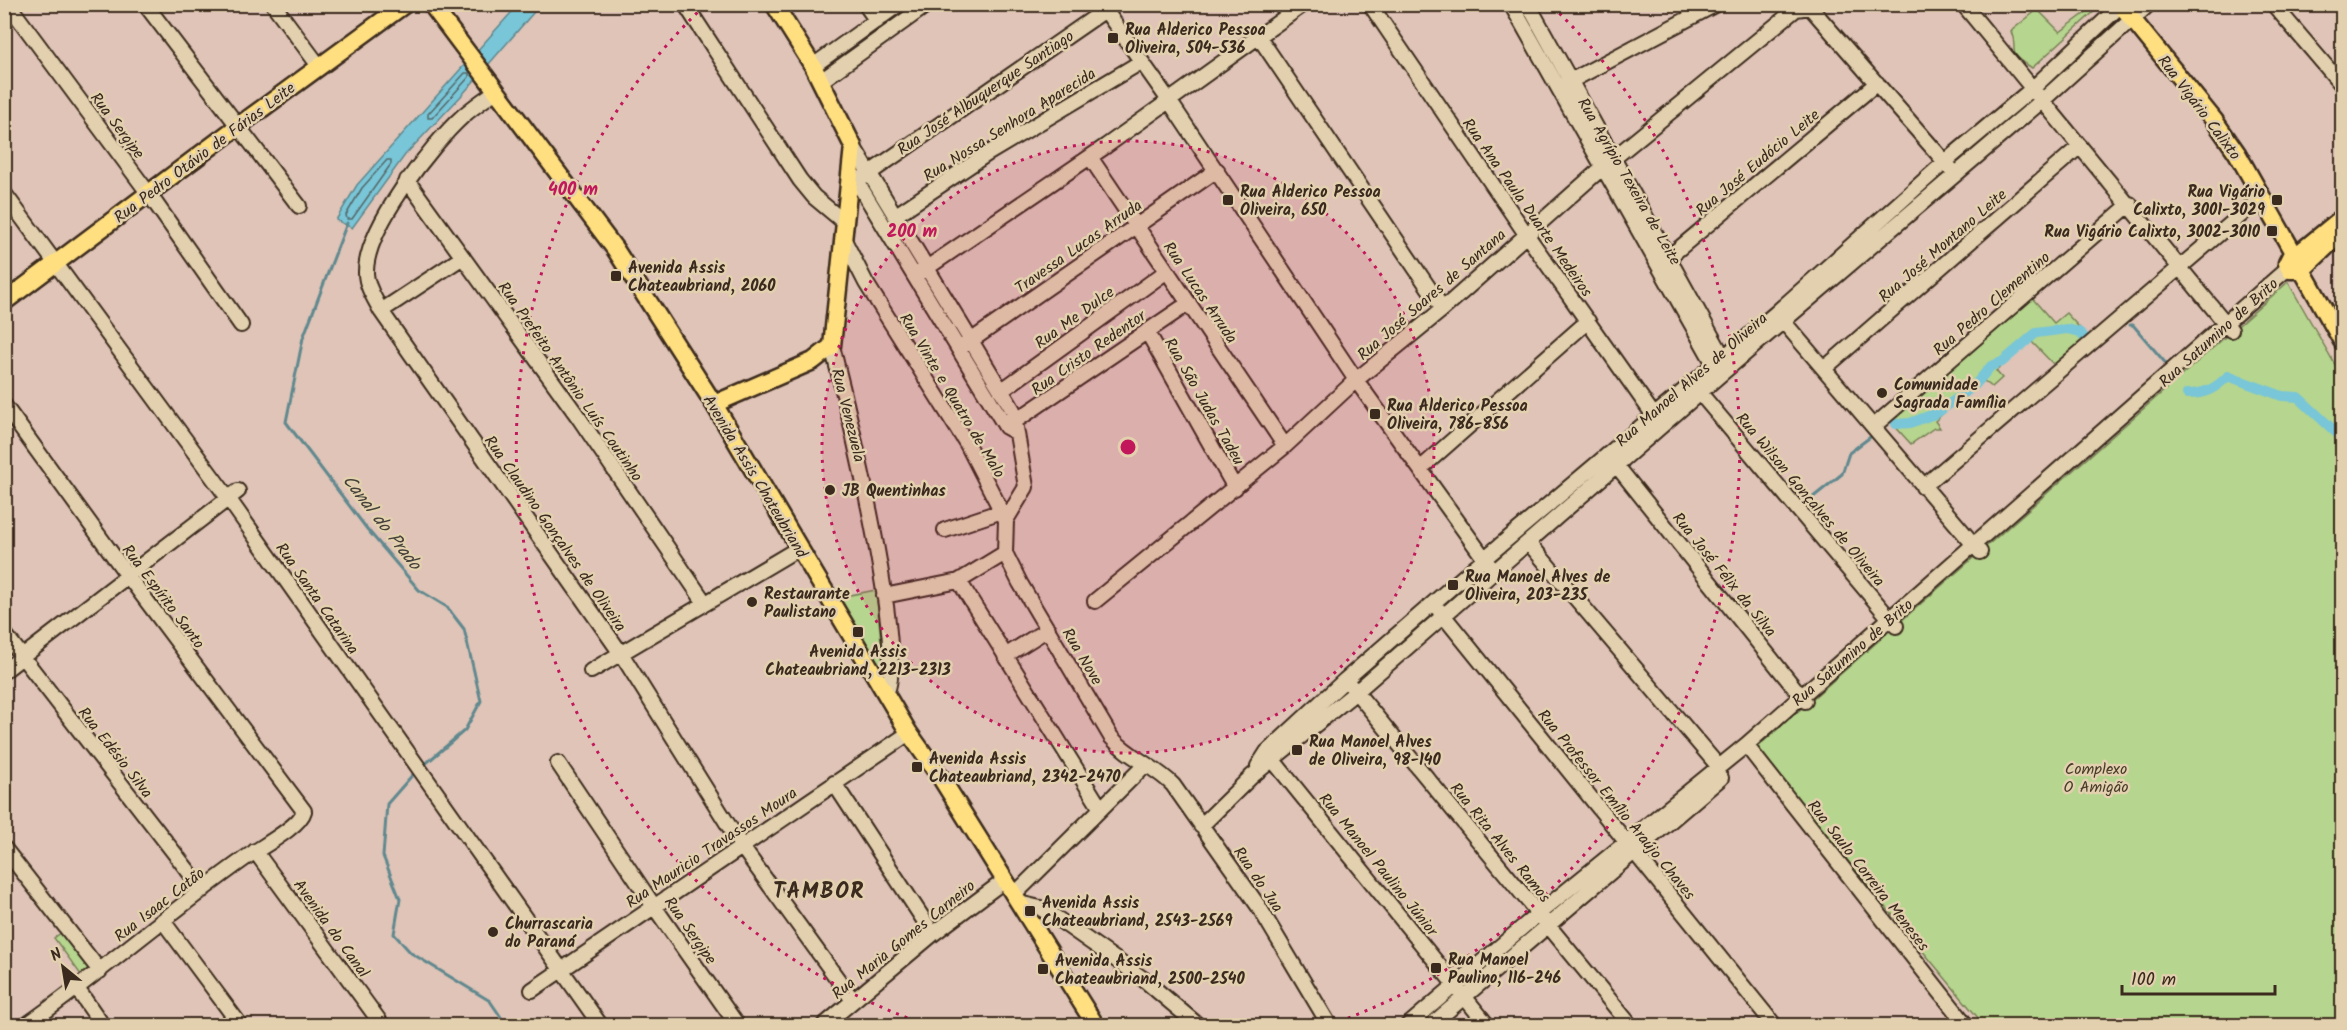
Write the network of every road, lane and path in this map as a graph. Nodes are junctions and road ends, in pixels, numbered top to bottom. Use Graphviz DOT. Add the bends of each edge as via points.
graph roads {
  1 [pos="8,4"];
  2 [pos="145,4"];
  3 [pos="273,4"];
  4 [pos="405,4"];
  5 [pos="431,4"];
  6 [pos="685,4"];
  7 [pos="774,4"];
  8 [pos="865,4"];
  9 [pos="899,4"];
  10 [pos="928,4"];
  11 [pos="1304,4"];
  12 [pos="1370,4"];
  13 [pos="1511,4"];
  14 [pos="1528,4"];
  15 [pos="1716,4"];
  16 [pos="1963,4"];
  17 [pos="2149,4"];
  18 [pos="2273,4"];
  19 [pos="2121,5"];
  20 [pos="1812,6"];
  21 [pos="1107,7"];
  22 [pos="877,21"];
  23 [pos="2135,22"];
  24 [pos="1259,37"];
  25 [pos="1141,62"];
  26 [pos="319,66"];
  27 [pos="813,66"];
  28 [pos="821,81"];
  29 [pos="1877,83"];
  30 [pos="1563,84"];
  31 [pos="2343,85"];
  32 [pos="494,87"];
  33 [pos="2032,89"];
  34 [pos="1168,99"];
  35 [pos="2042,101"];
  36 [pos="1992,122"];
  37 [pos="237,127"];
  38 [pos="2003,133"];
  39 [pos="854,146"];
  40 [pos="2080,146"];
  41 [pos="1090,157"];
  42 [pos="1608,162"];
  43 [pos="1945,162"];
  44 [pos="1217,170"];
  45 [pos="869,172"];
  46 [pos="1954,173"];
  47 [pos="855,177"];
  48 [pos="407,180"];
  49 [pos="4,193"];
  50 [pos="149,194"];
  51 [pos="2262,196"];
  52 [pos="2130,204"];
  53 [pos="299,206"];
  54 [pos="896,215"];
  55 [pos="2343,218"];
  56 [pos="1136,225"];
  57 [pos="843,230"];
  58 [pos="2343,232"];
  59 [pos="1526,234"];
  60 [pos="463,257"];
  61 [pos="57,262"];
  62 [pos="1664,262"];
  63 [pos="2297,264"];
  64 [pos="928,267"];
  65 [pos="2180,267"];
  66 [pos="1167,271"];
  67 [pos="915,276"];
  68 [pos="4,302"];
  69 [pos="1189,303"];
  70 [pos="1443,309"];
  71 [pos="381,311"];
  72 [pos="1779,317"];
  73 [pos="1587,321"];
  74 [pos="241,325"];
  75 [pos="2229,328"];
  76 [pos="1147,331"];
  77 [pos="972,341"];
  78 [pos="2343,341"];
  79 [pos="832,346"];
  80 [pos="958,349"];
  81 [pos="1721,366"];
  82 [pos="1825,368"];
  83 [pos="1356,380"];
  84 [pos="1002,391"];
  85 [pos="1700,393"];
  86 [pos="714,404"];
  87 [pos="4,405"];
  88 [pos="1658,420"];
  89 [pos="1874,426"];
  90 [pos="1013,427"];
  91 [pos="1285,446"];
  92 [pos="1617,466"];
  93 [pos="1420,470"];
  94 [pos="1923,487"];
  95 [pos="1235,488"];
  96 [pos="233,495"];
  97 [pos="1004,515"];
  98 [pos="945,530"];
  99 [pos="1528,542"];
  100 [pos="799,548"];
  101 [pos="1978,549"];
  102 [pos="1005,553"];
  103 [pos="1485,558"];
  104 [pos="1494,571"];
  105 [pos="128,576"];
  106 [pos="960,581"];
  107 [pos="884,596"];
  108 [pos="1095,601"];
  109 [pos="705,603"];
  110 [pos="1433,603"];
  111 [pos="1443,616"];
  112 [pos="1893,622"];
  113 [pos="1048,629"];
  114 [pos="4,633"];
  115 [pos="621,654"];
  116 [pos="1005,656"];
  117 [pos="24,658"];
  118 [pos="4,671"];
  119 [pos="591,671"];
  120 [pos="1345,680"];
  121 [pos="1356,692"];
  122 [pos="886,693"];
  123 [pos="1804,699"];
  124 [pos="909,733"];
  125 [pos="1748,748"];
  126 [pos="1270,756"];
  127 [pos="558,763"];
  128 [pos="1144,765"];
  129 [pos="1719,767"];
  130 [pos="834,783"];
  131 [pos="301,805"];
  132 [pos="1101,809"];
  133 [pos="1201,826"];
  134 [pos="742,847"];
  135 [pos="1630,847"];
  136 [pos="4,848"];
  137 [pos="255,851"];
  138 [pos="1005,880"];
  139 [pos="203,890"];
  140 [pos="1017,899"];
  141 [pos="653,905"];
  142 [pos="1538,914"];
  143 [pos="163,921"];
  144 [pos="1548,925"];
  145 [pos="933,934"];
  146 [pos="562,970"];
  147 [pos="100,971"];
  148 [pos="1456,984"];
  149 [pos="78,990"];
  150 [pos="532,990"];
  151 [pos="1465,996"];
  152 [pos="852,999"];
  153 [pos="1965,1025"];
  154 [pos="25,1026"];
  155 [pos="103,1026"];
  156 [pos="241,1026"];
  157 [pos="382,1026"];
  158 [pos="601,1026"];
  159 [pos="738,1026"];
  160 [pos="823,1026"];
  161 [pos="1096,1026"];
  162 [pos="1199,1026"];
  163 [pos="1330,1026"];
  164 [pos="1407,1026"];
  165 [pos="1431,1026"];
  166 [pos="1488,1026"];
  167 [pos="1631,1026"];
  168 [pos="1775,1026"];
  1 -- 50 [label="street, Rua Sergipe"];
  2 -- 37 [label="street"];
  3 -- 26 [label="street"];
  4 -- 26 [label="main road, Rua Pedro Otávio de Fárias Leite"];
  5 -- 32 [label="main road, Avenida Assis Chateubriand"];
  6 -- 57 [label="street" via="800,180"];
  7 -- 27 [label="main road"];
  8 -- 22 [label="street"];
  9 -- 22 [label="street"];
  10 -- 28 [label="street"];
  11 -- 24 [label="street"];
  12 -- 59 [label="street, Rua Ana Paula Duarte Medeiros"];
  13 -- 30 [label="street, Rua Agrípio Texeira de Leite"];
  14 -- 30 [label="street, Rua Agrípio Texeira de Leite"];
  15 -- 30 [label="street"];
  16 -- 33 [label="street"];
  17 -- 23 [label="street, Rua Manoel Alves de Oliveira"];
  18 -- 31 [label="street"];
  19 -- 23 [label="main road, Rua Vigário Calixto"];
  19 -- 33 [label="street, Rua Manoel Alves de Oliveira"];
  20 -- 29 [label="street"];
  20 -- 42 [label="street, Rua José Soares de Santana" via="1790,12"];
  21 -- 25 [label="street"];
  21 -- 45 [label="street, Rua José Albuquerque Santiago"];
  22 -- 27 [label="street"];
  23 -- 35 [label="street, Rua Manoel Alves de Oliveira"];
  23 -- 51 [label="main road, Rua Vigário Calixto" via="2214,120"];
  24 -- 34 [label="street"];
  24 -- 70 [label="street"];
  25 -- 34 [label="street"];
  25 -- 54 [label="street, Rua Nossa Senhora Aparecida" via="987,154"];
  26 -- 37 [label="main road, Rua Pedro Otávio de Fárias Leite"];
  27 -- 28 [label="main road"];
  28 -- 39 [label="main road"];
  29 -- 43 [label="street"];
  29 -- 62 [label="street, Rua José Eudócio Leite"];
  30 -- 42 [label="street, Rua Agrípio Texeira de Leite"];
  32 -- 48 [label="street, Rua Claudino Gonçalves de Oliveira"];
  32 -- 86 [label="main road, Avenida Assis Chateubriand" via="615,249"];
  33 -- 35 [label="street"];
  33 -- 36 [label="street, Rua Manoel Alves de Oliveira"];
  34 -- 41 [label="street"];
  34 -- 44 [label="street"];
  35 -- 38 [label="street, Rua Manoel Alves de Oliveira"];
  35 -- 40 [label="street"];
  36 -- 38 [label="street"];
  36 -- 43 [label="street, Rua Manoel Alves de Oliveira"];
  37 -- 50 [label="main road, Rua Pedro Otávio de Fárias Leite"];
  37 -- 53 [label="street"];
  38 -- 46 [label="street, Rua Manoel Alves de Oliveira"];
  39 -- 45 [label="street"];
  39 -- 47 [label="main road"];
  40 -- 52 [label="street"];
  40 -- 82 [label="street, Rua José Montano Leite"];
  41 -- 56 [label="street, Rua Lucas Arruda"];
  41 -- 64 [label="street"];
  42 -- 59 [label="street, Rua José Soares de Santana"];
  42 -- 62 [label="street, Rua Agrípio Texeira de Leite"];
  43 -- 46 [label="street"];
  43 -- 72 [label="street, Rua Manoel Alves de Oliveira"];
  44 -- 56 [label="street, Travessa Lucas Arruda"];
  44 -- 83 [label="street"];
  45 -- 47 [label="street, Rua José Albuquerque Santiago"];
  45 -- 54 [label="street"];
  46 -- 72 [label="street, Rua Manoel Alves de Oliveira"];
  47 -- 57 [label="main road, Rua Venezuela"];
  47 -- 67 [label="street"];
  48 -- 60 [label="street, Rua Prefeito Antônio Luís Coutinho"];
  48 -- 71 [label="street, Rua Claudino Gonçalves de Oliveira" via="388,212 366,267 369,288"];
  49 -- 61 [label="street, Rua Santa Catarina"];
  50 -- 61 [label="main road, Rua Pedro Otávio de Fárias Leite"];
  50 -- 74 [label="street, Rua Sergipe"];
  51 -- 63 [label="main road, Rua Vigário Calixto"];
  51 -- 65 [label="street"];
  52 -- 65 [label="street"];
  52 -- 89 [label="street, Rua Pedro Clementino"];
  54 -- 64 [label="street"];
  55 -- 63 [label="main road, Rua Satumino de Brito"];
  56 -- 66 [label="street, Rua Lucas Arruda"];
  56 -- 77 [label="street, Travessa Lucas Arruda"];
  57 -- 79 [label="main road, Rua Venezuela"];
  57 -- 97 [label="street, Rua Vinte e Quatro de Malo" via="872,292 967,444"];
  58 -- 63 [label="main road, Rua Satumino de Brito"];
  59 -- 70 [label="street, Rua José Soares de Santana"];
  59 -- 73 [label="street, Rua Ana Paula Duarte Medeiros"];
  60 -- 71 [label="street"];
  60 -- 109 [label="street, Rua Prefeito Antônio Luís Coutinho"];
  61 -- 68 [label="main road, Rua Pedro Otávio de Fárias Leite"];
  61 -- 96 [label="street, Rua Santa Catarina"];
  62 -- 81 [label="street, Rua Agrípio Texeira de Leite"];
  63 -- 75 [label="street, Rua Satumino de Brito"];
  63 -- 78 [label="main road, Rua Vigário Calixto"];
  64 -- 67 [label="street"];
  64 -- 77 [label="street"];
  65 -- 75 [label="street"];
  65 -- 94 [label="street"];
  66 -- 69 [label="street, Rua Lucas Arruda"];
  66 -- 84 [label="street, Rua Me Dulce"];
  67 -- 80 [label="street"];
  69 -- 76 [label="street, Rua Cristo Redentor"];
  69 -- 91 [label="street, Rua Lucas Arruda"];
  70 -- 83 [label="street, Rua José Soares de Santana"];
  71 -- 115 [label="street, Rua Claudino Gonçalves de Oliveira"];
  72 -- 81 [label="street, Rua Manoel Alves de Oliveira"];
  72 -- 82 [label="street"];
  73 -- 88 [label="street, Rua Ana Paula Duarte Medeiros"];
  73 -- 93 [label="street"];
  75 -- 101 [label="street, Rua Satumino de Brito"];
  76 -- 90 [label="street, Rua Cristo Redentor"];
  76 -- 95 [label="street, Rua São Judas Tadeu"];
  77 -- 80 [label="street, Travessa Lucas Arruda"];
  77 -- 84 [label="street"];
  79 -- 86 [label="main road" via="813,361"];
  79 -- 107 [label="street, Rua Venezuela" via="860,461"];
  80 -- 90 [label="street"];
  81 -- 85 [label="street, Rua Manoel Alves de Oliveira"];
  81 -- 88 [label="street, Rua Manoel Alves de Oliveira"];
  82 -- 89 [label="street"];
  83 -- 91 [label="street, Rua José Soares de Santana"];
  83 -- 93 [label="street"];
  84 -- 90 [label="street"];
  85 -- 88 [label="street, Rua Manoel Alves de Oliveira"];
  85 -- 112 [label="street, Rua Wilson Gonçalves de Oliveira"];
  86 -- 100 [label="main road, Avenida Assis Chateubriand"];
  87 -- 105 [label="street, Rua Espírito Santo"];
  88 -- 92 [label="street, Rua Manoel Alves de Oliveira"];
  88 -- 103 [label="street, Rua Manoel Alves de Oliveira"];
  89 -- 94 [label="street"];
  90 -- 97 [label="street, Rua Vinte e Quatro de Malo" via="1026,487"];
  91 -- 95 [label="street, Rua José Soares de Santana"];
  92 -- 99 [label="street, Rua Manoel Alves de Oliveira"];
  92 -- 123 [label="street, Rua José Félix da Silva"];
  93 -- 103 [label="street"];
  94 -- 101 [label="street"];
  95 -- 108 [label="street, Rua José Soares de Santana"];
  96 -- 105 [label="street"];
  96 -- 146 [label="street, Rua Santa Catarina"];
  97 -- 98 [label="street"];
  97 -- 102 [label="street"];
  99 -- 104 [label="street, Rua Manoel Alves de Oliveira"];
  99 -- 129 [label="street"];
  100 -- 109 [label="street"];
  100 -- 122 [label="main road, Avenida Assis Chateubriand"];
  101 -- 112 [label="street, Rua Satumino de Brito"];
  102 -- 106 [label="street"];
  102 -- 113 [label="street, Rua Nove"];
  103 -- 104 [label="street"];
  103 -- 110 [label="street, Rua Manoel Alves de Oliveira"];
  104 -- 111 [label="street, Rua Manoel Alves de Oliveira"];
  105 -- 117 [label="street"];
  105 -- 131 [label="street, Rua Espírito Santo"];
  106 -- 107 [label="street"];
  106 -- 116 [label="street"];
  107 -- 122 [label="street, Rua Venezuela" via="891,676"];
  109 -- 115 [label="street"];
  110 -- 111 [label="street, Rua Professor Emílio Araújo Chaves"];
  110 -- 120 [label="street, Rua Manoel Alves de Oliveira"];
  111 -- 121 [label="street, Rua Manoel Alves de Oliveira"];
  111 -- 135 [label="street, Rua Professor Emílio Araújo Chaves"];
  112 -- 123 [label="street, Rua Satumino de Brito"];
  113 -- 116 [label="street"];
  113 -- 128 [label="street, Rua Nove" via="1111,736"];
  114 -- 117 [label="street, Rua Edésio Silva"];
  115 -- 119 [label="street"];
  115 -- 134 [label="street, Rua Claudino Gonçalves de Oliveira"];
  116 -- 132 [label="street"];
  117 -- 118 [label="street"];
  117 -- 139 [label="street, Rua Edésio Silva"];
  120 -- 121 [label="street, Rua Rita Alves Ramos"];
  120 -- 126 [label="street, Rua Manoel Alves de Oliveira"];
  121 -- 126 [label="street, Rua Manoel Alves de Oliveira"];
  121 -- 142 [label="street, Rua Rita Alves Ramos"];
  122 -- 124 [label="main road, Avenida Assis Chateubriand"];
  123 -- 125 [label="street, Rua Satumino de Brito"];
  124 -- 130 [label="street, Rua Mauricio Travassos Moura"];
  124 -- 138 [label="main road, Avenida Assis Chateubriand"];
  125 -- 129 [label="street, Rua Satumino de Brito"];
  125 -- 135 [label="street, Rua Satumino de Brito"];
  125 -- 153 [label="street, Rua Saulo Correira Meneses"];
  126 -- 133 [label="street, Rua Manoel Alves de Oliveira"];
  126 -- 148 [label="street, Rua Manoel Paulino Júnior"];
  127 -- 141 [label="street, Rua Sergipe"];
  128 -- 132 [label="street"];
  128 -- 133 [label="street, Rua do Jua" via="1173,785"];
  129 -- 135 [label="street, Rua Satumino de Brito"];
  130 -- 134 [label="street, Rua Mauricio Travassos Moura"];
  130 -- 145 [label="street"];
  131 -- 137 [label="street, Rua Isaac Catão" via="304,813 300,819"];
  132 -- 140 [label="street"];
  133 -- 163 [label="street, Rua do Jua" via="1259,907"];
  134 -- 141 [label="street, Rua Mauricio Travassos Moura"];
  134 -- 152 [label="street, Rua Claudino Gonçalves de Oliveira"];
  135 -- 142 [label="street, Rua Satumino de Brito"];
  135 -- 144 [label="street, Rua Satumino de Brito"];
  135 -- 168 [label="street, Rua Professor Emílio Araújo Chaves"];
  136 -- 147 [label="street"];
  137 -- 139 [label="street, Rua Isaac Catão"];
  137 -- 157 [label="street, Avenida do Canal"];
  138 -- 140 [label="main road, Avenida Assis Chateubriand"];
  138 -- 145 [label="street, Rua Maria Gomes Carneiro"];
  139 -- 143 [label="street, Rua Isaac Catão"];
  140 -- 161 [label="main road, Avenida Assis Chateubriand"];
  140 -- 162 [label="street" via="1055,916 1142,978"];
  141 -- 146 [label="street, Rua Mauricio Travassos Moura"];
  141 -- 159 [label="street, Rua Sergipe"];
  142 -- 144 [label="street, Rua Rita Alves Ramos"];
  142 -- 148 [label="street, Rua Satumino de Brito"];
  143 -- 147 [label="street, Rua Isaac Catão"];
  143 -- 156 [label="street"];
  144 -- 151 [label="street, Rua Satumino de Brito"];
  144 -- 167 [label="street, Rua Rita Alves Ramos"];
  145 -- 152 [label="street, Rua Maria Gomes Carneiro"];
  146 -- 150 [label="street, Rua Mauricio Travassos Moura"];
  146 -- 158 [label="street, Rua Santa Catarina"];
  147 -- 149 [label="street, Rua Isaac Catão"];
  148 -- 151 [label="street, Rua Manoel Paulino Júnior"];
  148 -- 164 [label="street, Rua Satumino de Brito"];
  149 -- 154 [label="street, Rua Isaac Catão"];
  149 -- 155 [label="street"];
  151 -- 165 [label="street, Rua Satumino de Brito"];
  151 -- 166 [label="street, Rua Manoel Paulino Júnior"];
  152 -- 160 [label="street, Rua Maria Gomes Carneiro"];
}
